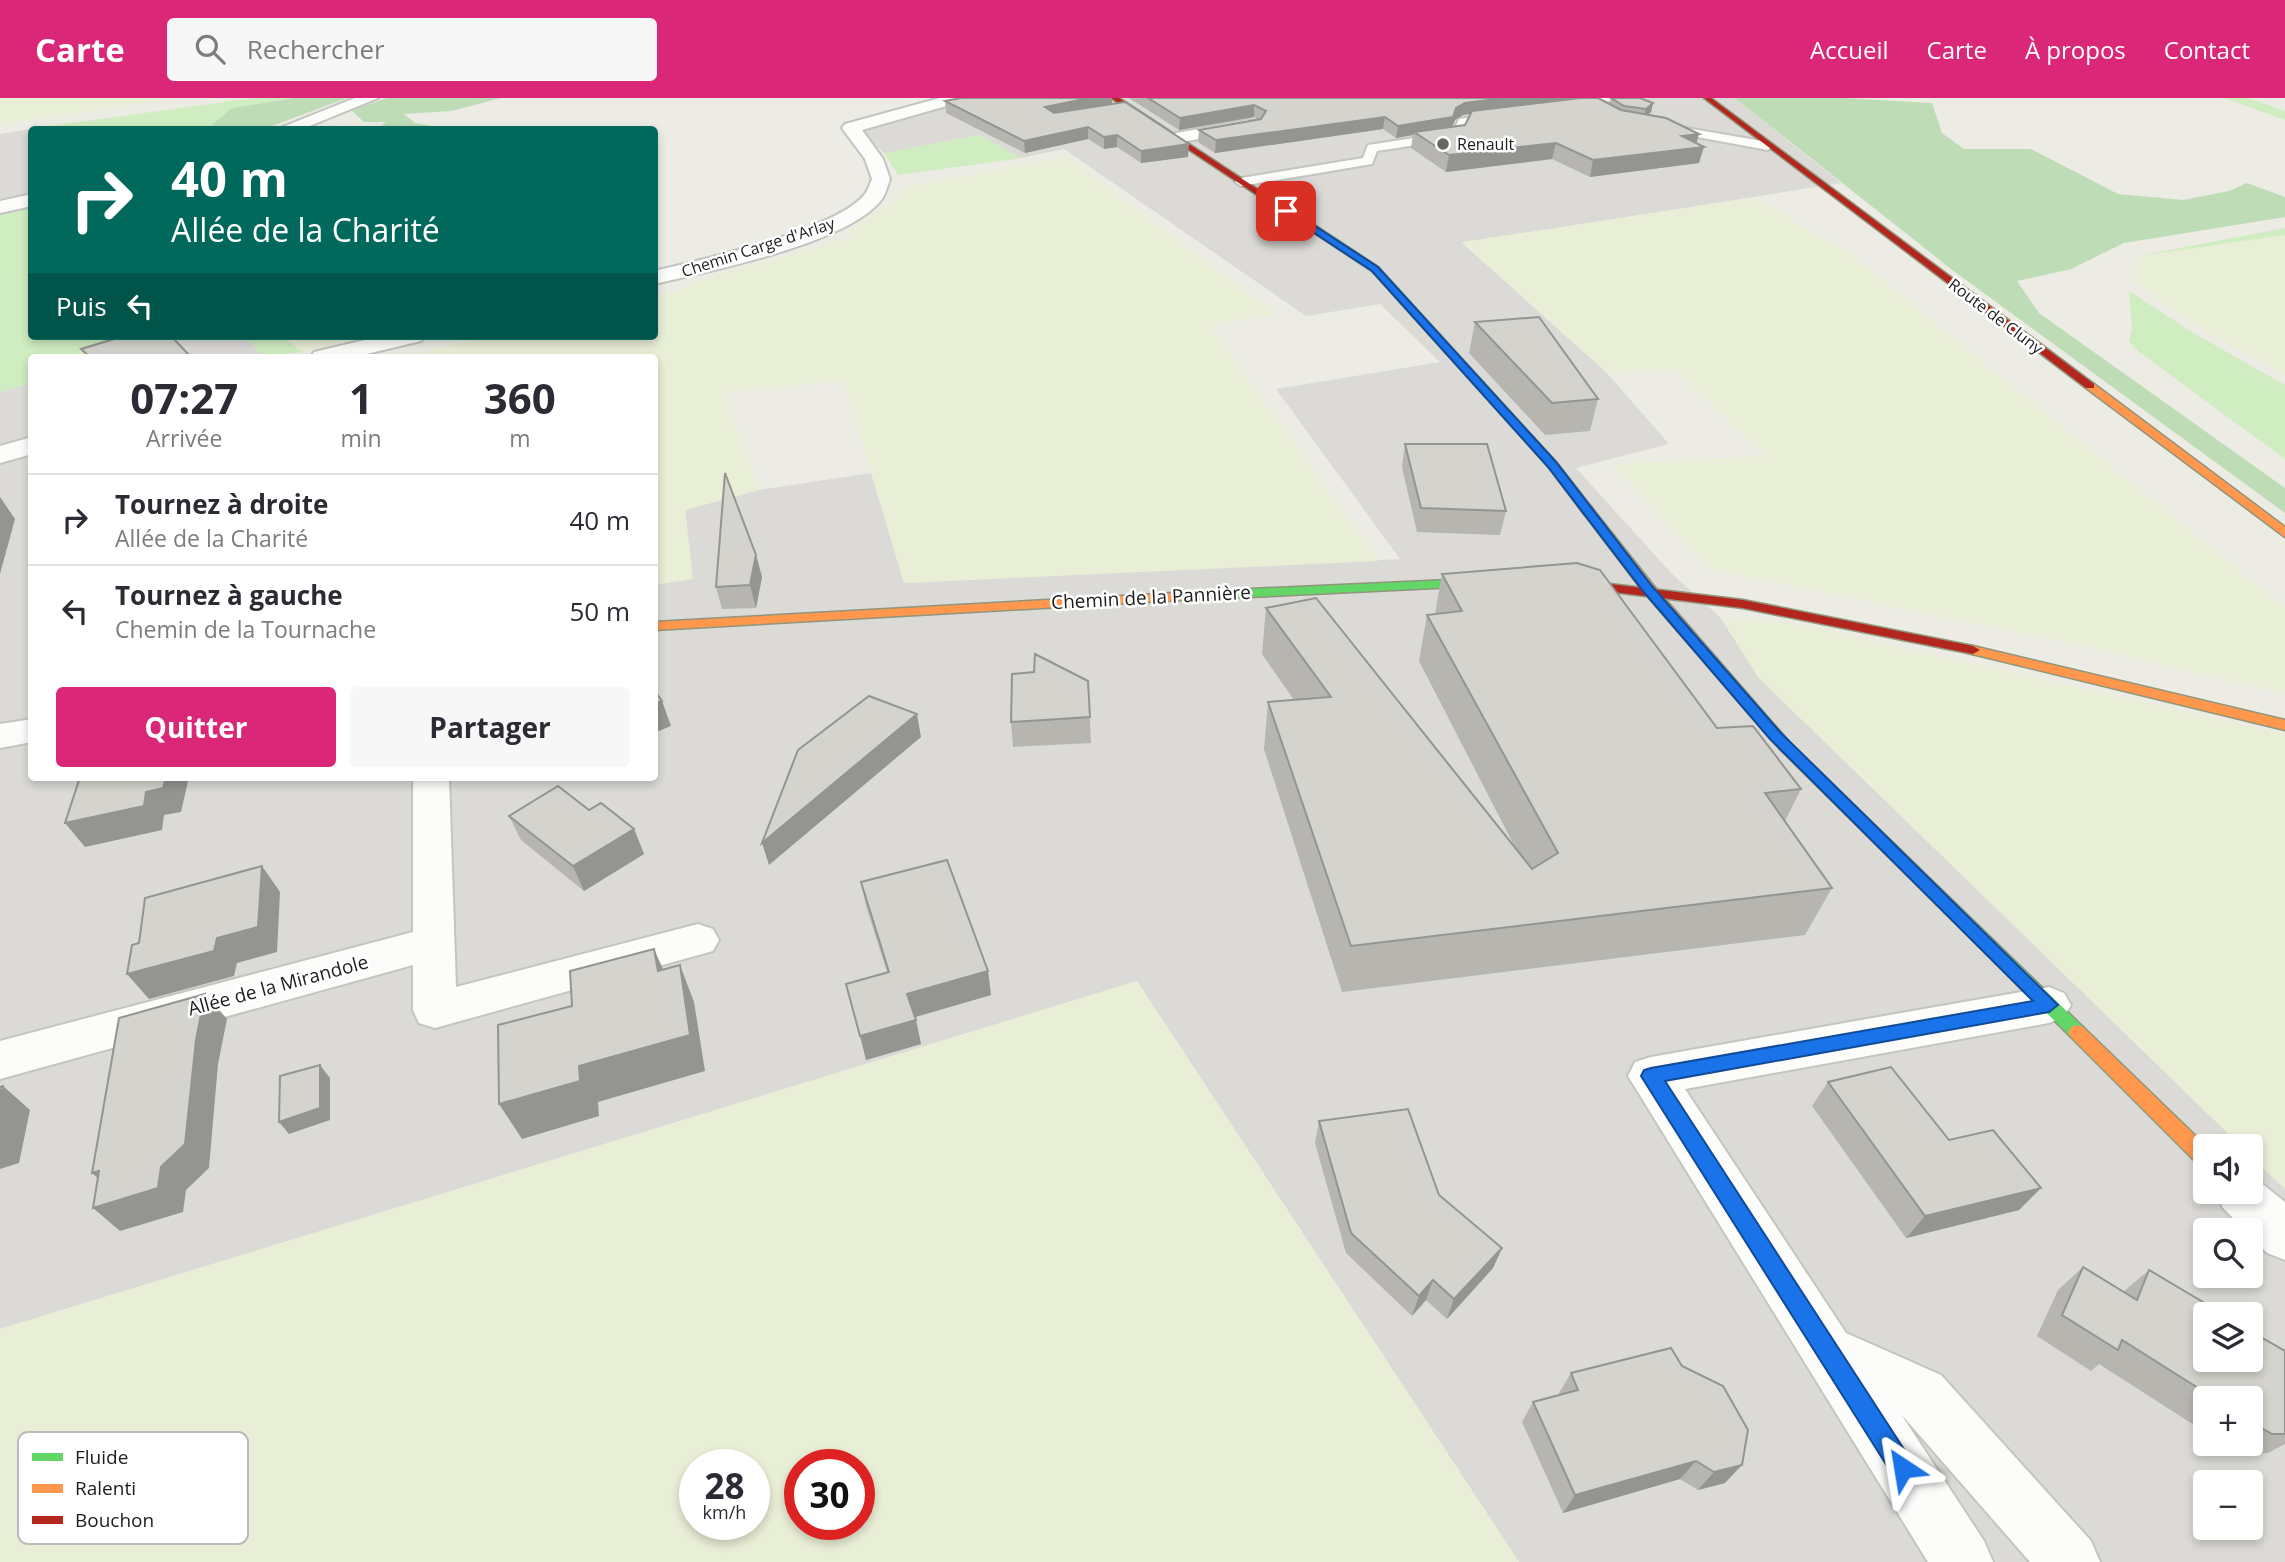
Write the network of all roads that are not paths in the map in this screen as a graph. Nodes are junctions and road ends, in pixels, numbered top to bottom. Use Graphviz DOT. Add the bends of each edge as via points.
graph roads {
  1 [pos="370,98"];
  2 [pos="958,98"];
  3 [pos="1114,98"];
  4 [pos="1616,98"];
  5 [pos="1707,98"];
  6 [pos="1594,105"];
  7 [pos="1128,108"];
  8 [pos="1555,110"];
  9 [pos="1103,112"];
  10 [pos="1516,114"];
  11 [pos="1610,115"];
  12 [pos="1254,125"];
  13 [pos="1645,125"];
  14 [pos="294,126"];
  15 [pos="1175,138"];
  16 [pos="1768,146"];
  17 [pos="1241,182"];
  18 [pos="28,201"];
  19 [pos="0,207"];
  20 [pos="658,277"];
  21 [pos="396,340"];
  22 [pos="336,354"];
  23 [pos="28,446"];
  24 [pos="0,456"];
  25 [pos="2285,533"];
  26 [pos="1503,581"];
  27 [pos="1544,581"];
  28 [pos="1648,588"];
  29 [pos="658,626"];
  30 [pos="2285,725"];
  31 [pos="28,731"];
  32 [pos="0,736"];
  33 [pos="430,781"];
  34 [pos="698,940"];
  35 [pos="434,943"];
  36 [pos="2049,1005"];
  37 [pos="0,1060"];
  38 [pos="2193,1146"];
  39 [pos="2252,1204"];
  40 [pos="2285,1236"];
  41 [pos="1828,1352"];
  42 [pos="1963,1562"];
  43 [pos="2070,1562"];
  1 -- 14 [label="street"];
  2 -- 20 [label="street, Chemin Carge d'Arlay" via="851,128 881,179 876,194 860,210 817,231"];
  3 -- 7 [label="street"];
  4 -- 6 [label="lane"];
  5 -- 16 [label="street, Route de Cluny"];
  6 -- 8 [label="lane"];
  6 -- 11 [label="lane"];
  7 -- 9 [label="lane"];
  7 -- 15 [label="street"];
  10 -- 17 [label="lane" via="1463,121 1458,135 1372,148 1368,161"];
  12 -- 15 [label="street"];
  13 -- 16 [label="lane"];
  15 -- 17 [label="street"];
  16 -- 25 [label="street, Route de Cluny"];
  17 -- 28 [label="street" via="1375,269 1552,464"];
  18 -- 19 [label="street"];
  21 -- 22 [label="street"];
  23 -- 24 [label="street"];
  26 -- 29 [label="street, Chemin de la Pannière"];
  27 -- 28 [label="street"];
  28 -- 30 [label="street" via="1801,612"];
  28 -- 36 [label="street" via="1775,736"];
  31 -- 32 [label="street"];
  33 -- 35 [label="street"];
  34 -- 35 [label="street" via="435,1010"];
  35 -- 37 [label="street, Allée de la Mirandole"];
  36 -- 38 [label="street"];
  36 -- 41 [label="street" via="1651,1076"];
  39 -- 40 [label="street"];
  41 -- 42 [label="street"];
  41 -- 43 [label="street" via="1921,1395"];
}
